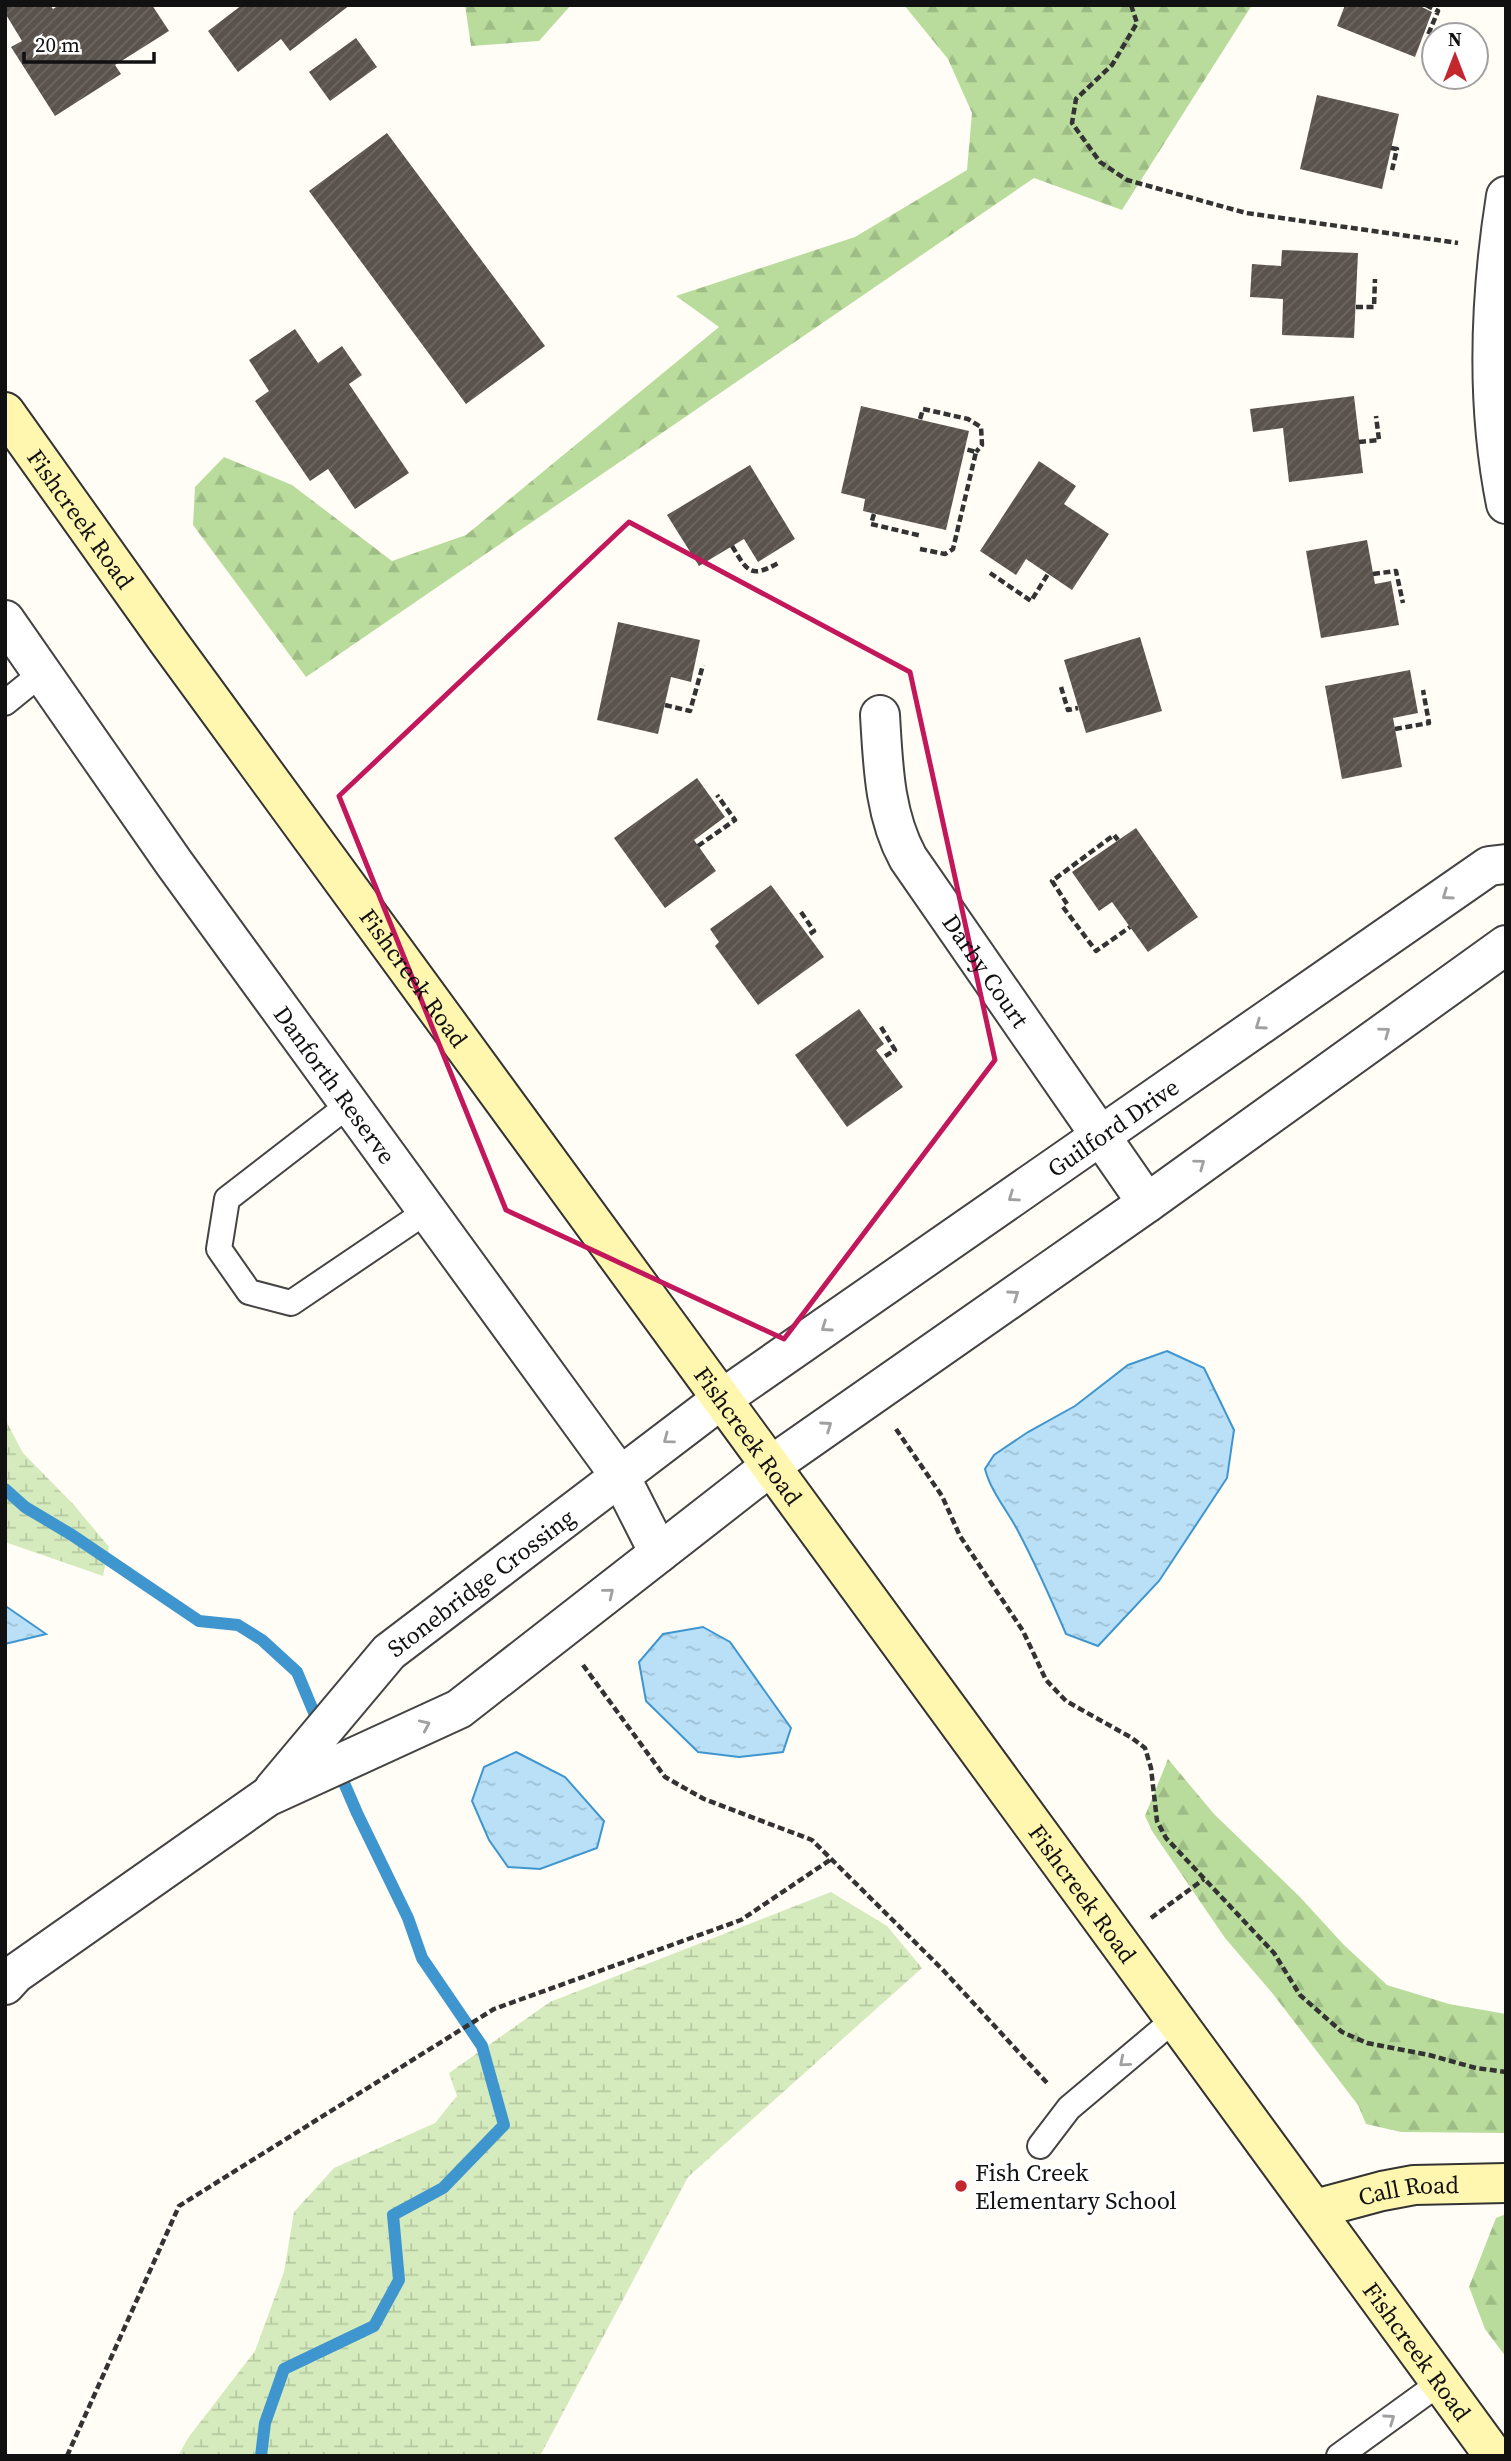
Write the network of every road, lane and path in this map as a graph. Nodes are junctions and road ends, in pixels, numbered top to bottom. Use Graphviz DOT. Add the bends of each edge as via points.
graph roads {
  1 [pos="1131,5"];
  2 [pos="1426,5"];
  3 [pos="1434,21"];
  4 [pos="1391,148"];
  5 [pos="1392,170"];
  6 [pos="1506,196"];
  7 [pos="1497,249"];
  8 [pos="1375,279"];
  9 [pos="1356,307"];
  10 [pos="5,412"];
  11 [pos="1376,416"];
  12 [pos="920,419"];
  13 [pos="1359,442"];
  14 [pos="965,449"];
  15 [pos="976,452"];
  16 [pos="1506,505"];
  17 [pos="874,513"];
  18 [pos="922,536"];
  19 [pos="732,546"];
  20 [pos="920,549"];
  21 [pos="780,562"];
  22 [pos="990,573"];
  23 [pos="1048,574"];
  24 [pos="1373,574"];
  25 [pos="1403,603"];
  26 [pos="5,620"];
  27 [pos="703,665"];
  28 [pos="42,673"];
  29 [pos="1061,687"];
  30 [pos="1423,690"];
  31 [pos="5,703"];
  32 [pos="665,705"];
  33 [pos="1078,708"];
  34 [pos="880,715"];
  35 [pos="1395,729"];
  36 [pos="717,795"];
  37 [pos="1118,841"];
  38 [pos="698,846"];
  39 [pos="1506,864"];
  40 [pos="801,912"];
  41 [pos="1130,927"];
  42 [pos="808,935"];
  43 [pos="1506,945"];
  44 [pos="881,1027"];
  45 [pos="882,1058"];
  46 [pos="350,1104"];
  47 [pos="1101,1135"];
  48 [pos="1147,1203"];
  49 [pos="427,1211"];
  50 [pos="723,1398"];
  51 [pos="892,1425"];
  52 [pos="772,1465"];
  53 [pos="620,1476"];
  54 [pos="659,1553"];
  55 [pos="579,1661"];
  56 [pos="306,1766"];
  57 [pos="830,1860"];
  58 [pos="1204,1880"];
  59 [pos="1142,1924"];
  60 [pos="5,1985"];
  61 [pos="1176,2018"];
  62 [pos="1506,2072"];
  63 [pos="1051,2088"];
  64 [pos="1040,2146"];
  65 [pos="1506,2183"];
  66 [pos="1315,2208"];
  67 [pos="1441,2382"];
  68 [pos="66,2456"];
  69 [pos="1339,2456"];
  70 [pos="1494,2456"];
  1 -- 7 [label="path" via="1137,23 1112,65 1076,99 1072,123 1100,162 1127,180 1247,213"];
  2 -- 3 [label="path" via="1438,10"];
  4 -- 5 [label="path" via="1397,149"];
  6 -- 7 [label="street"];
  7 -- 16 [label="street" via="1492,357"];
  8 -- 9 [label="path" via="1374,307"];
  10 -- 50 [label="main road, Fishcreek Road"];
  11 -- 13 [label="path" via="1379,440"];
  12 -- 15 [label="path" via="923,409 968,419 981,427 982,445"];
  14 -- 15 [label="path"];
  15 -- 20 [label="path" via="953,550 945,554"];
  17 -- 18 [label="path" via="871,524"];
  19 -- 21 [label="path" via="746,569 755,573"];
  22 -- 23 [label="path" via="1031,601"];
  24 -- 25 [label="path" via="1396,571"];
  26 -- 28 [label="street, Danforth Reserve"];
  27 -- 32 [label="path" via="690,711"];
  28 -- 31 [label="lane"];
  28 -- 46 [label="street, Danforth Reserve"];
  29 -- 33 [label="path" via="1068,710"];
  30 -- 35 [label="path" via="1429,723"];
  34 -- 47 [label="street, Darby Court" via="885,790 897,839"];
  36 -- 38 [label="path" via="735,820"];
  37 -- 41 [label="path" via="1114,835 1052,881 1096,951"];
  39 -- 47 [label="street, Guilford Drive, one-way" via="1489,866"];
  40 -- 42 [label="path" via="814,931"];
  48 -- 43 [label="street, one-way"];
  44 -- 45 [label="path" via="895,1049"];
  46 -- 49 [label="street, Danforth Reserve"];
  46 -- 49 [label="lane" via="227,1199 219,1249 249,1292 291,1303"];
  47 -- 48 [label="street, Darby Court"];
  47 -- 50 [label="street, Guilford Drive, one-way"];
  52 -- 48 [label="street, one-way"];
  49 -- 53 [label="street, Danforth Reserve"];
  50 -- 52 [label="main road, Fishcreek Road"];
  50 -- 53 [label="street, Stonebridge Crossing, one-way"];
  51 -- 58 [label="path" via="943,1496 960,1536 1023,1631 1046,1680 1066,1700 1145,1748 1157,1821 1166,1839"];
  52 -- 54 [label="street, Stonebridge Crossing"];
  52 -- 61 [label="main road, Fishcreek Road"];
  53 -- 54 [label="street, Danforth Reserve"];
  53 -- 56 [label="street, Stonebridge Crossing" via="389,1652 342,1708"];
  56 -- 54 [label="street, Stonebridge Crossing, one-way" via="363,1753 459,1709"];
  55 -- 57 [label="path" via="665,1777 704,1799 812,1840"];
  56 -- 60 [label="street, Stonebridge Crossing"];
  57 -- 63 [label="path" via="943,1970"];
  57 -- 68 [label="path" via="741,1920 494,2009 179,2206"];
  58 -- 59 [label="path"];
  58 -- 62 [label="path" via="1274,1954 1300,1995 1342,2032 1367,2043"];
  61 -- 64 [label="lane, one-way" via="1069,2108"];
  61 -- 66 [label="main road, Fishcreek Road"];
  65 -- 66 [label="main road, Call Road" via="1414,2185"];
  66 -- 67 [label="main road, Fishcreek Road"];
  69 -- 67 [label="lane, one-way"];
  67 -- 70 [label="main road, Fishcreek Road"];
}
